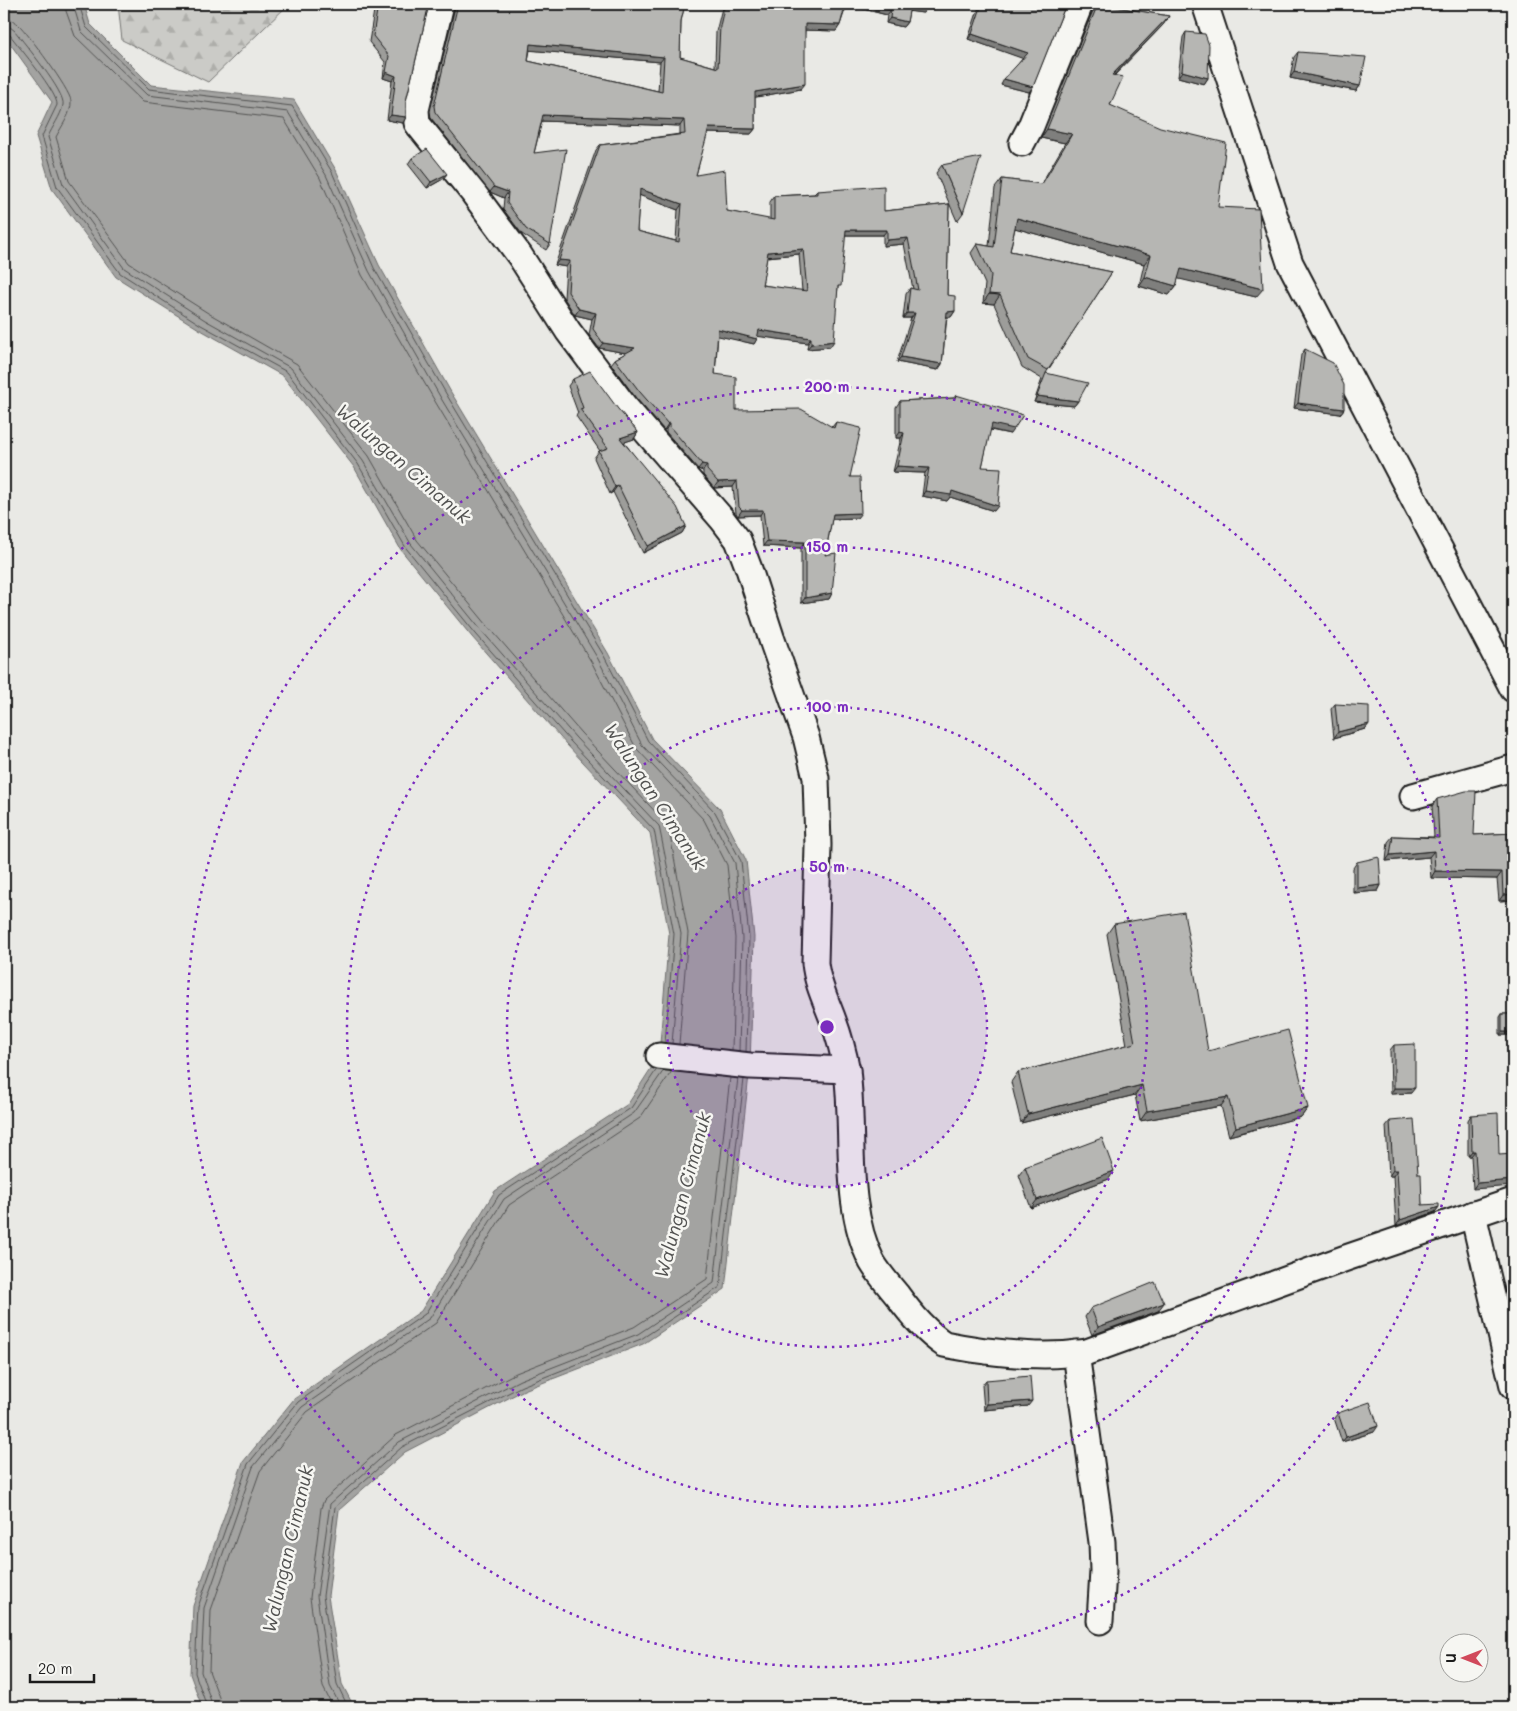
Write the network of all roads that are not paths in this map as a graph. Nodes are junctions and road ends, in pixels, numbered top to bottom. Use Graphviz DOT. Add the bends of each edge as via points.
graph roads {
  1 [pos="442,4"];
  2 [pos="1080,4"];
  3 [pos="1205,4"];
  4 [pos="1022,143"];
  5 [pos="1513,690"];
  6 [pos="1513,768"];
  7 [pos="1413,796"];
  8 [pos="659,1056"];
  9 [pos="847,1070"];
  10 [pos="1513,1201"];
  11 [pos="1474,1214"];
  12 [pos="1076,1353"];
  13 [pos="1513,1386"];
  14 [pos="1100,1621"];
  1 -- 9 [label="street" via="416,110 417,122 514,248 568,331 625,407 738,540 806,737 816,778 816,973"];
  2 -- 4 [label="street"];
  3 -- 5 [label="street" via="1290,263"];
  6 -- 7 [label="street"];
  8 -- 9 [label="street" via="750,1066"];
  9 -- 12 [label="street" via="854,1198 859,1222 872,1262 904,1305 934,1338 944,1344 1013,1355"];
  10 -- 11 [label="street"];
  11 -- 12 [label="street" via="1087,1352"];
  11 -- 13 [label="street"];
  12 -- 14 [label="street" via="1102,1542"];
}
